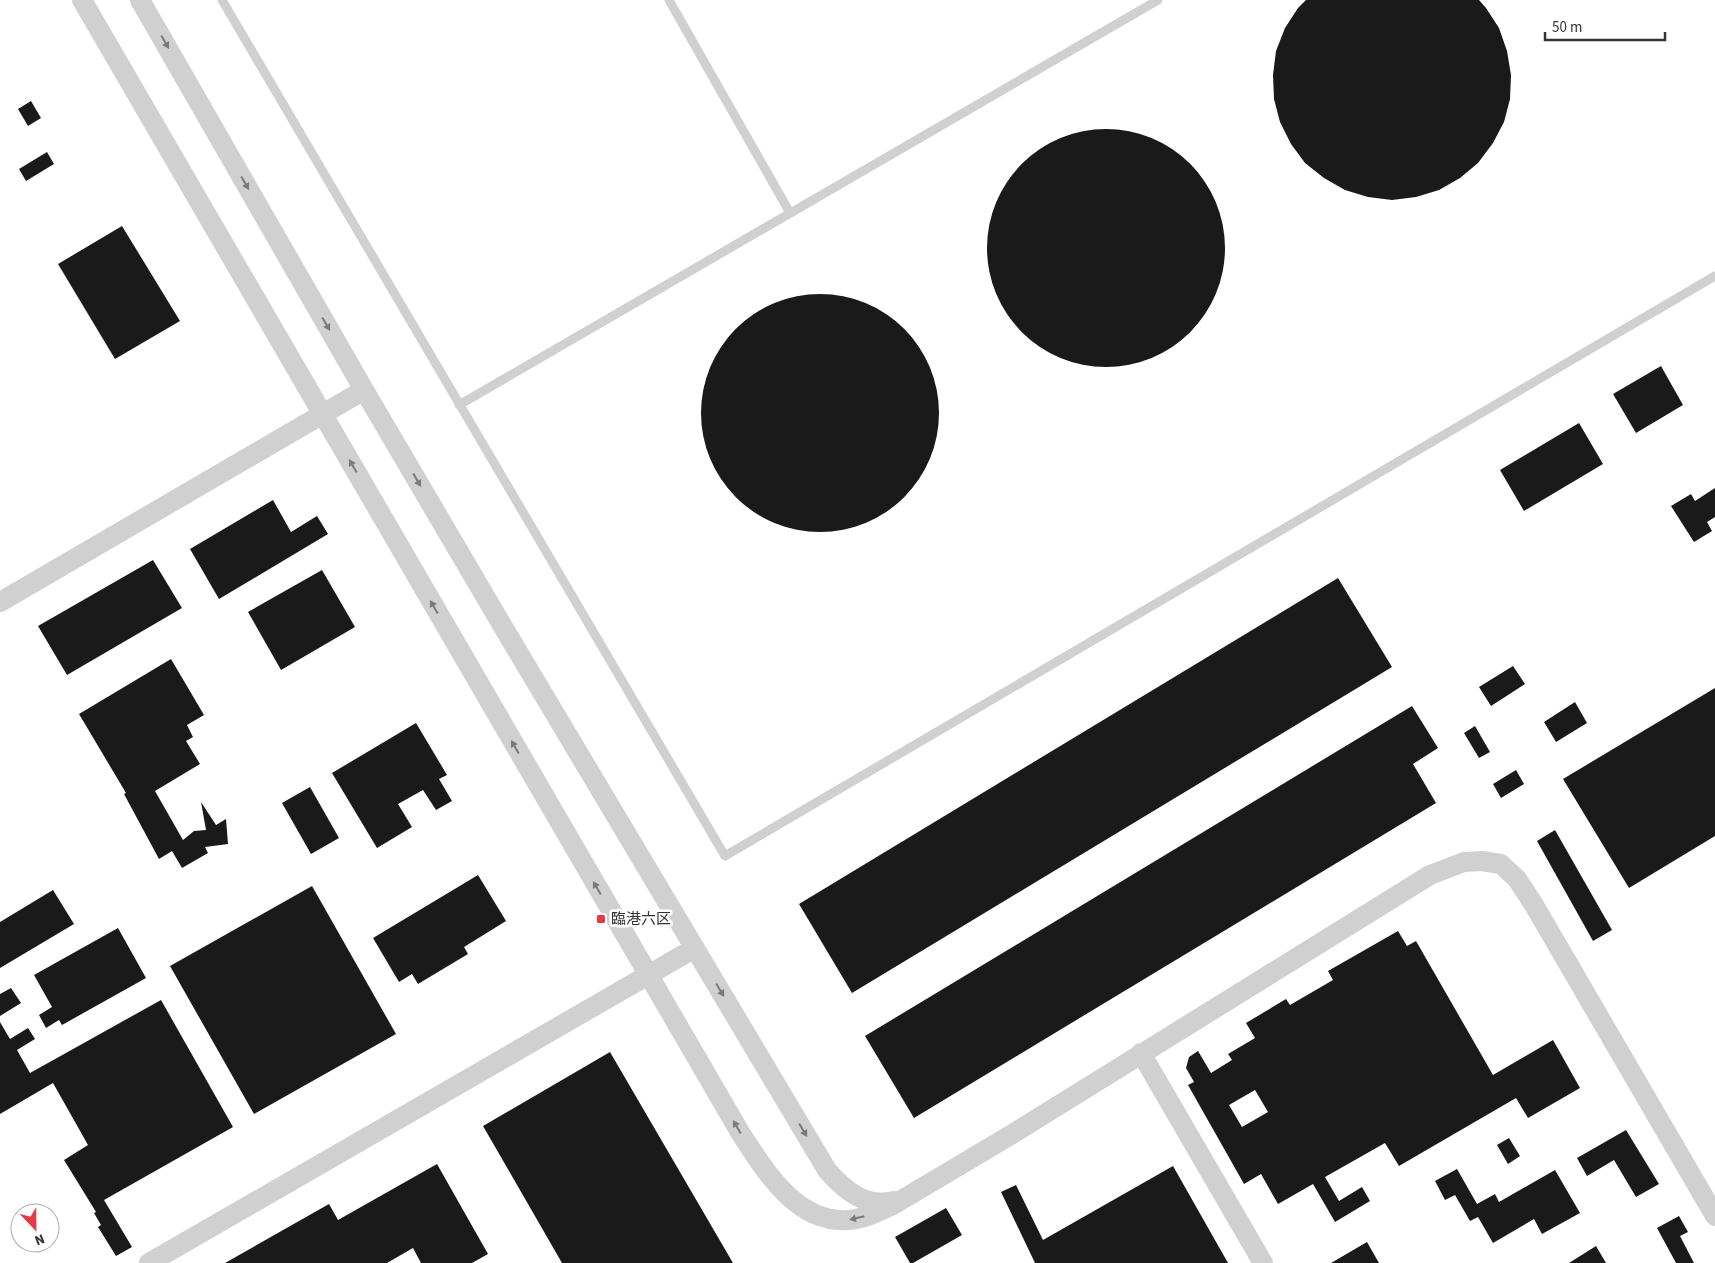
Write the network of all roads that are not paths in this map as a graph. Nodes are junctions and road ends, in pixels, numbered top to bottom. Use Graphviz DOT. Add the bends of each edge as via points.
graph roads {
  1 [pos="82,0"];
  2 [pos="140,0"];
  3 [pos="222,0"];
  4 [pos="669,0"];
  5 [pos="1157,0"];
  6 [pos="790,214"];
  7 [pos="1715,276"];
  8 [pos="364,390"];
  9 [pos="460,405"];
  10 [pos="322,413"];
  11 [pos="0,602"];
  12 [pos="695,948"];
  13 [pos="648,975"];
  14 [pos="1141,1053"];
  15 [pos="902,1199"];
  16 [pos="1715,1216"];
  17 [pos="149,1263"];
  18 [pos="1263,1263"];
  1 -- 10 [label="street"];
  2 -- 8 [label="street, one-way"];
  3 -- 9 [label="lane"];
  4 -- 6 [label="lane"];
  5 -- 6 [label="lane"];
  6 -- 9 [label="lane"];
  7 -- 9 [label="lane" via="725,856"];
  8 -- 10 [label="street"];
  8 -- 12 [label="street, one-way"];
  10 -- 11 [label="street"];
  13 -- 10 [label="street, one-way"];
  12 -- 13 [label="street"];
  12 -- 15 [label="street, one-way" via="827,1170 840,1186 871,1202"];
  15 -- 13 [label="street, one-way" via="872,1214 850,1220 825,1218 802,1208 780,1189 741,1134"];
  13 -- 17 [label="street"];
  14 -- 15 [label="street"];
  14 -- 16 [label="street" via="1430,876 1464,862 1501,864 1517,879 1534,905"];
  14 -- 18 [label="street"];
}
